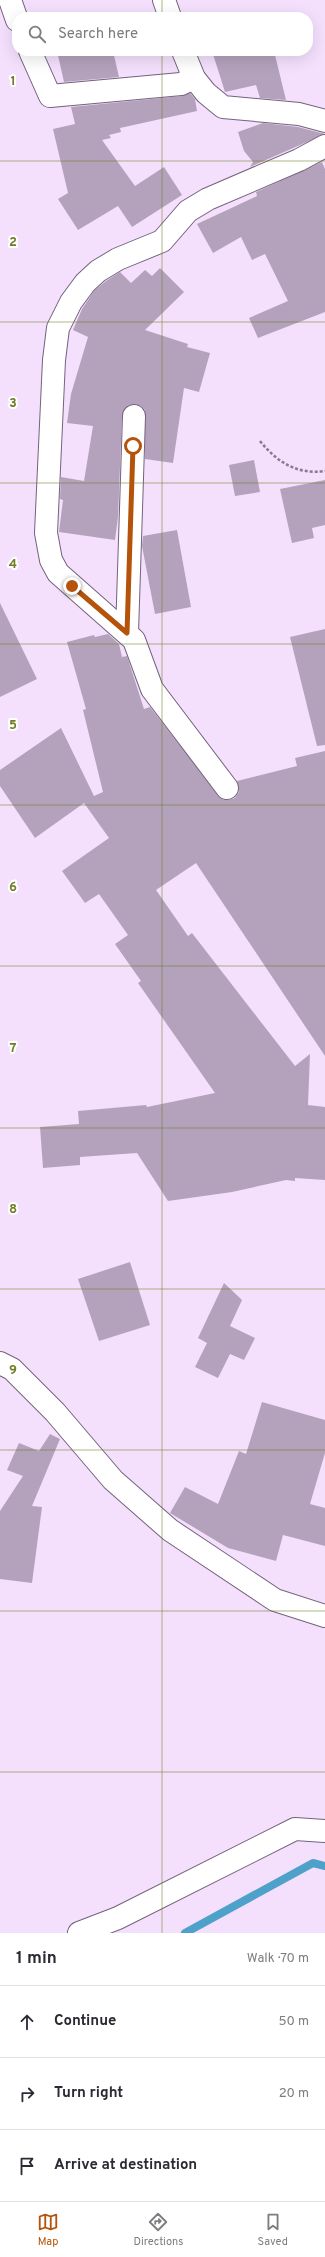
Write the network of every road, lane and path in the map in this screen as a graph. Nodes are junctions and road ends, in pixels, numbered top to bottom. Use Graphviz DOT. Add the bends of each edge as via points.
graph roads {
  1 [pos="10,0"];
  2 [pos="164,0"];
  3 [pos="14,12"];
  4 [pos="168,12"];
  5 [pos="12,21"];
  6 [pos="0,23"];
  7 [pos="32,56"];
  8 [pos="185,56"];
  9 [pos="194,78"];
  10 [pos="325,121"];
  11 [pos="325,146"];
  12 [pos="134,416"];
  13 [pos="260,441"];
  14 [pos="325,470"];
  15 [pos="127,633"];
  16 [pos="227,788"];
  17 [pos="0,1363"];
  18 [pos="325,1616"];
  19 [pos="325,1831"];
  20 [pos="80,1933"];
  1 -- 3 [label="street"];
  2 -- 4 [label="street"];
  5 -- 6 [label="street"];
  7 -- 9 [label="street" via="50,96 181,84"];
  8 -- 9 [label="street"];
  9 -- 10 [label="street" via="206,93 223,107 299,114"];
  11 -- 15 [label="street" via="299,160 208,199 188,211 162,241 118,258 98,271 71,302 58,328 54,360 46,533 51,560 58,573"];
  12 -- 15 [label="street"];
  13 -- 14 [label="path" via="278,461 290,467 304,472"];
  15 -- 16 [label="street" via="134,640 152,689"];
  17 -- 18 [label="street" via="12,1369 55,1412 113,1480 170,1530 275,1600"];
  19 -- 20 [label="street" via="295,1829 118,1918"];
}
